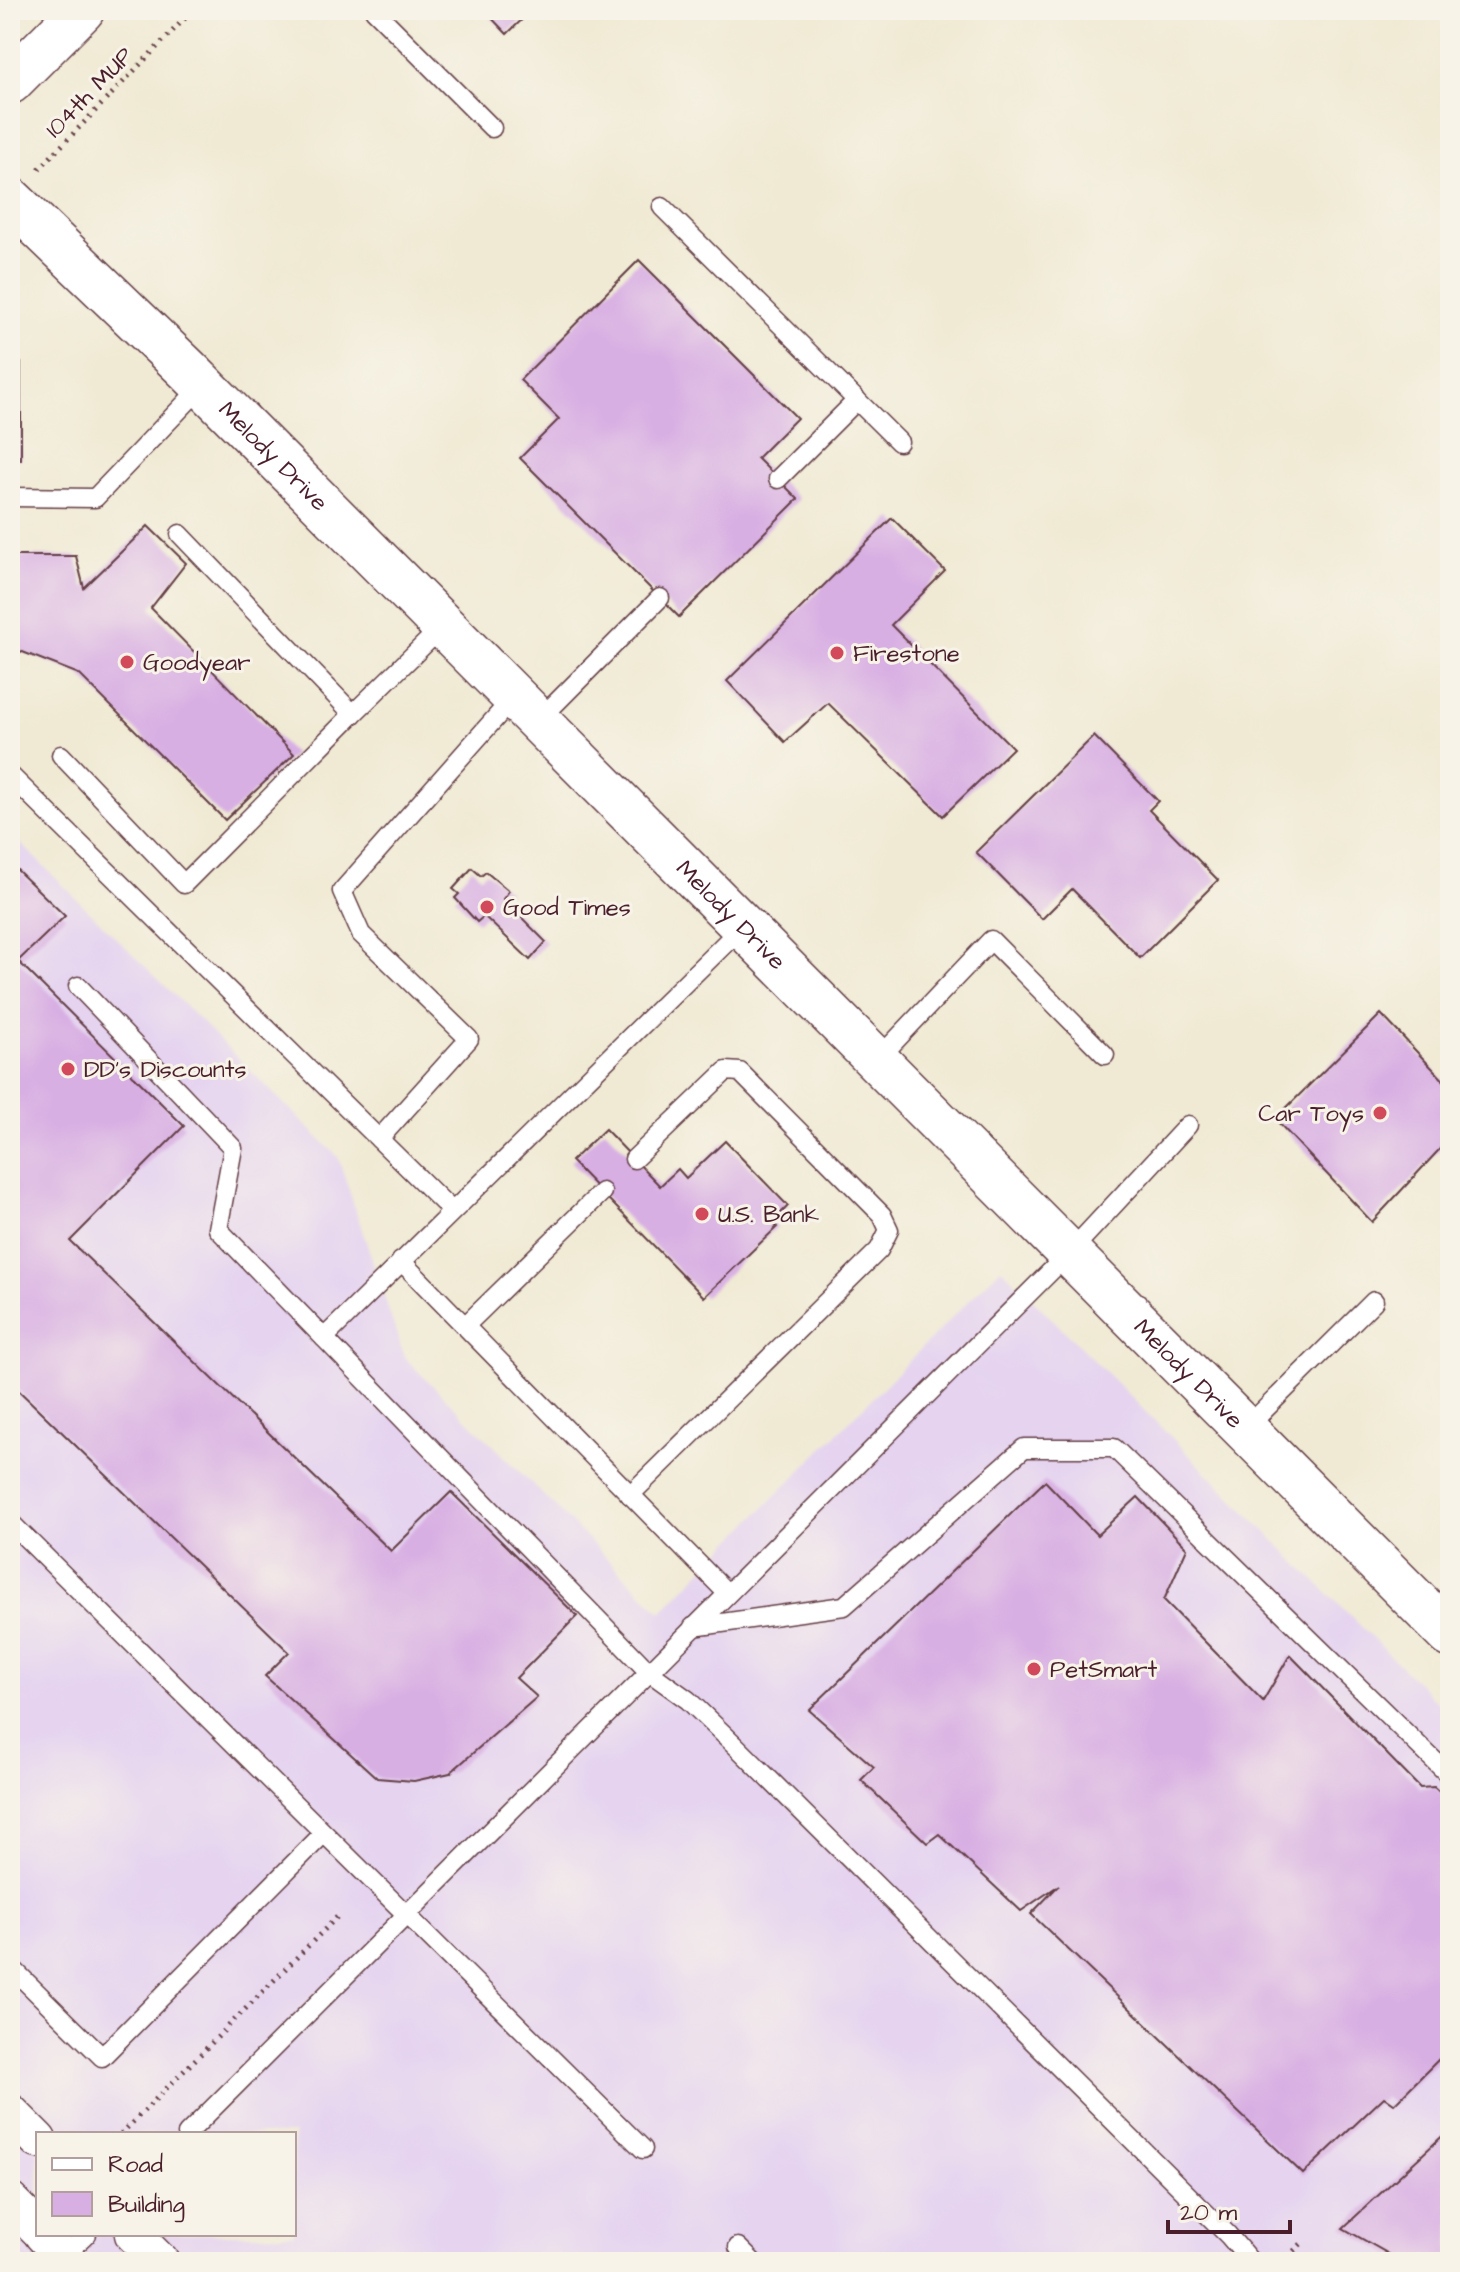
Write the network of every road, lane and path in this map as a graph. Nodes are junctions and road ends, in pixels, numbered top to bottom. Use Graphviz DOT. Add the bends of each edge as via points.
graph roads {
  1 [pos="82,10"];
  2 [pos="193,10"];
  3 [pos="374,10"];
  4 [pos="10,82"];
  5 [pos="492,128"];
  6 [pos="21,187"];
  7 [pos="662,207"];
  8 [pos="203,385"];
  9 [pos="857,400"];
  10 [pos="899,442"];
  11 [pos="778,479"];
  12 [pos="10,497"];
  13 [pos="180,534"];
  14 [pos="660,598"];
  15 [pos="443,626"];
  16 [pos="526,709"];
  17 [pos="353,714"];
  18 [pos="61,755"];
  19 [pos="10,775"];
  20 [pos="743,926"];
  21 [pos="78,986"];
  22 [pos="1105,1055"];
  23 [pos="877,1060"];
  24 [pos="1188,1125"];
  25 [pos="379,1139"];
  26 [pos="634,1159"];
  27 [pos="602,1192"];
  28 [pos="452,1211"];
  29 [pos="1069,1253"];
  30 [pos="401,1261"];
  31 [pos="1374,1301"];
  32 [pos="465,1326"];
  33 [pos="324,1338"];
  34 [pos="1245,1429"];
  35 [pos="630,1495"];
  36 [pos="10,1522"];
  37 [pos="727,1593"];
  38 [pos="693,1627"];
  39 [pos="1450,1635"];
  40 [pos="649,1672"];
  41 [pos="1450,1776"];
  42 [pos="323,1834"];
  43 [pos="337,1917"];
  44 [pos="407,1917"];
  45 [pos="10,1966"];
  46 [pos="10,2112"];
  47 [pos="123,2132"];
  48 [pos="189,2132"];
  49 [pos="36,2138"];
  50 [pos="643,2149"];
  51 [pos="10,2201"];
  52 [pos="36,2227"];
  53 [pos="135,2236"];
  54 [pos="1301,2244"];
  55 [pos="738,2247"];
  56 [pos="161,2262"];
  57 [pos="753,2262"];
  58 [pos="1251,2262"];
  59 [pos="1282,2262"];
  1 -- 4 [label="street"];
  2 -- 6 [label="path, 104th MUP"];
  3 -- 5 [label="lane"];
  6 -- 8 [label="street, Melody Drive"];
  7 -- 9 [label="lane"];
  8 -- 12 [label="lane" via="95,498"];
  8 -- 15 [label="street, Melody Drive"];
  9 -- 10 [label="lane"];
  9 -- 11 [label="lane"];
  13 -- 17 [label="lane"];
  14 -- 16 [label="lane"];
  15 -- 16 [label="street, Melody Drive"];
  15 -- 17 [label="lane"];
  16 -- 20 [label="street, Melody Drive"];
  16 -- 25 [label="lane" via="342,891 361,934 469,1039"];
  17 -- 18 [label="lane" via="184,884"];
  19 -- 25 [label="lane"];
  20 -- 23 [label="street, Melody Drive"];
  20 -- 28 [label="lane"];
  21 -- 33 [label="lane" via="233,1148 218,1229"];
  22 -- 23 [label="lane" via="991,940"];
  23 -- 29 [label="street, Melody Drive"];
  24 -- 29 [label="lane"];
  25 -- 28 [label="lane"];
  26 -- 35 [label="lane" via="726,1071 740,1072 882,1215 889,1230 879,1250"];
  27 -- 32 [label="lane"];
  28 -- 30 [label="lane"];
  29 -- 34 [label="street, Melody Drive"];
  29 -- 37 [label="lane"];
  30 -- 32 [label="lane"];
  30 -- 33 [label="lane"];
  31 -- 34 [label="lane"];
  32 -- 35 [label="lane"];
  33 -- 40 [label="lane"];
  34 -- 39 [label="street, Melody Drive"];
  35 -- 37 [label="lane"];
  36 -- 42 [label="lane"];
  37 -- 38 [label="lane"];
  38 -- 40 [label="lane"];
  38 -- 41 [label="lane" via="844,1606 1024,1448 1114,1448"];
  40 -- 44 [label="lane"];
  40 -- 58 [label="lane" via="735,1745"];
  42 -- 44 [label="lane"];
  42 -- 45 [label="lane" via="102,2057"];
  43 -- 47 [label="path"];
  44 -- 48 [label="lane"];
  44 -- 50 [label="lane"];
  46 -- 49 [label="street"];
  51 -- 52 [label="street"];
  53 -- 56 [label="street"];
  54 -- 59 [label="path"];
  55 -- 57 [label="lane"];
}
